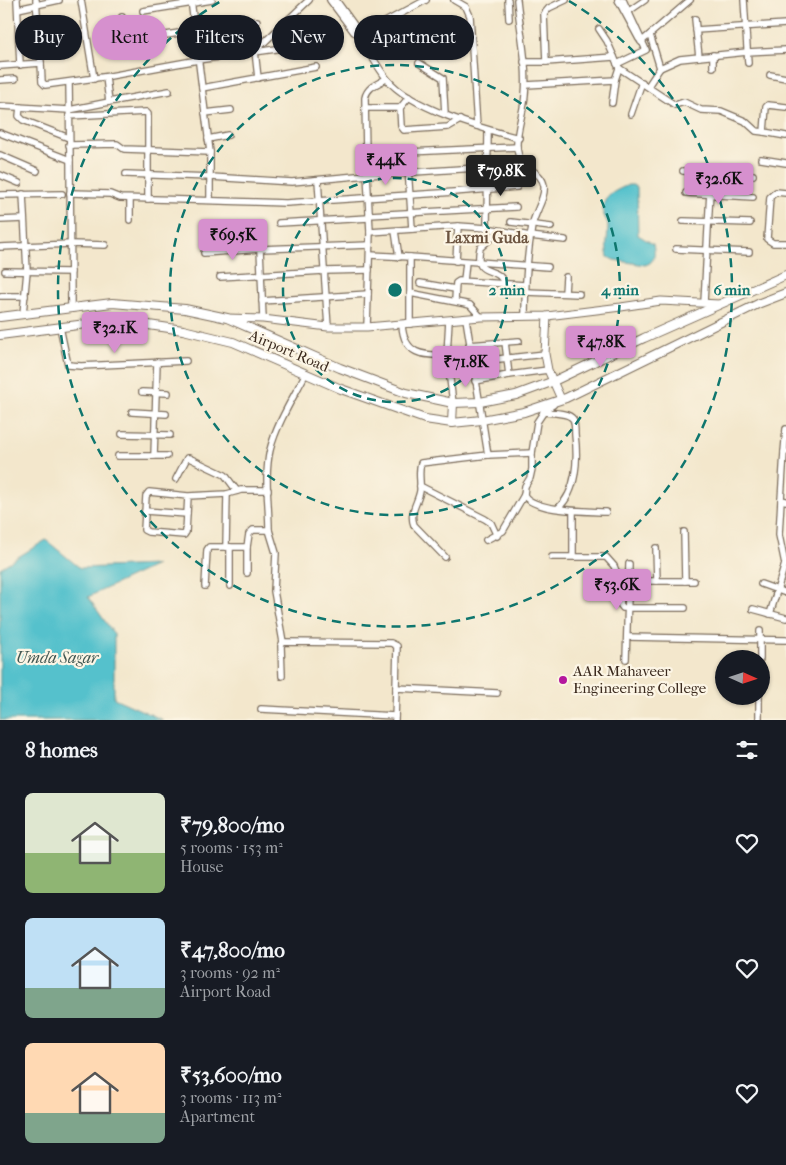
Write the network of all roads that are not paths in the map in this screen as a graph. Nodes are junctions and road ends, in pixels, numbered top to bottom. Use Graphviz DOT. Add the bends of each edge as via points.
graph roads {
  1 [pos="17,0"];
  2 [pos="57,0"];
  3 [pos="81,0"];
  4 [pos="212,0"];
  5 [pos="309,0"];
  6 [pos="330,0"];
  7 [pos="336,0"];
  8 [pos="426,0"];
  9 [pos="454,0"];
  10 [pos="508,0"];
  11 [pos="517,0"];
  12 [pos="566,0"];
  13 [pos="618,0"];
  14 [pos="624,0"];
  15 [pos="645,0"];
  16 [pos="690,0"];
  17 [pos="744,0"];
  18 [pos="36,2"];
  19 [pos="191,2"];
  20 [pos="18,9"];
  21 [pos="143,11"];
  22 [pos="629,11"];
  23 [pos="193,15"];
  24 [pos="397,15"];
  25 [pos="509,19"];
  26 [pos="695,19"];
  27 [pos="786,24"];
  28 [pos="354,25"];
  29 [pos="746,26"];
  30 [pos="599,29"];
  31 [pos="696,30"];
  32 [pos="354,32"];
  33 [pos="650,35"];
  34 [pos="643,43"];
  35 [pos="262,44"];
  36 [pos="786,50"];
  37 [pos="748,52"];
  38 [pos="713,55"];
  39 [pos="700,56"];
  40 [pos="614,57"];
  41 [pos="198,60"];
  42 [pos="256,60"];
  43 [pos="374,60"];
  44 [pos="524,62"];
  45 [pos="546,62"];
  46 [pos="41,63"];
  47 [pos="419,63"];
  48 [pos="748,63"];
  49 [pos="20,65"];
  50 [pos="0,66"];
  51 [pos="618,66"];
  52 [pos="316,67"];
  53 [pos="713,67"];
  54 [pos="660,68"];
  55 [pos="770,75"];
  56 [pos="106,77"];
  57 [pos="94,78"];
  58 [pos="258,78"];
  59 [pos="786,78"];
  60 [pos="386,79"];
  61 [pos="0,80"];
  62 [pos="14,80"];
  63 [pos="614,80"];
  64 [pos="69,82"];
  65 [pos="642,82"];
  66 [pos="526,85"];
  67 [pos="648,86"];
  68 [pos="202,88"];
  69 [pos="169,91"];
  70 [pos="409,97"];
  71 [pos="109,102"];
  72 [pos="612,103"];
  73 [pos="0,106"];
  74 [pos="20,107"];
  75 [pos="786,107"];
  76 [pos="365,108"];
  77 [pos="400,108"];
  78 [pos="231,110"];
  79 [pos="69,113"];
  80 [pos="205,114"];
  81 [pos="445,114"];
  82 [pos="631,114"];
  83 [pos="460,120"];
  84 [pos="477,126"];
  85 [pos="488,130"];
  86 [pos="764,132"];
  87 [pos="0,133"];
  88 [pos="228,136"];
  89 [pos="786,136"];
  90 [pos="69,138"];
  91 [pos="519,138"];
  92 [pos="208,139"];
  93 [pos="69,145"];
  94 [pos="517,147"];
  95 [pos="148,149"];
  96 [pos="488,149"];
  97 [pos="210,152"];
  98 [pos="407,152"];
  99 [pos="366,154"];
  100 [pos="0,155"];
  101 [pos="761,159"];
  102 [pos="70,160"];
  103 [pos="786,163"];
  104 [pos="524,164"];
  105 [pos="488,168"];
  106 [pos="37,171"];
  107 [pos="683,171"];
  108 [pos="408,172"];
  109 [pos="711,173"];
  110 [pos="0,174"];
  111 [pos="126,174"];
  112 [pos="148,175"];
  113 [pos="367,175"];
  114 [pos="752,175"];
  115 [pos="211,177"];
  116 [pos="318,180"];
  117 [pos="19,183"];
  118 [pos="517,187"];
  119 [pos="488,189"];
  120 [pos="70,193"];
  121 [pos="686,193"];
  122 [pos="786,193"];
  123 [pos="23,194"];
  124 [pos="62,194"];
  125 [pos="709,194"];
  126 [pos="0,195"];
  127 [pos="410,195"];
  128 [pos="752,197"];
  129 [pos="130,198"];
  130 [pos="368,198"];
  131 [pos="148,199"];
  132 [pos="210,200"];
  133 [pos="320,201"];
  134 [pos="516,207"];
  135 [pos="487,208"];
  136 [pos="411,213"];
  137 [pos="369,217"];
  138 [pos="24,219"];
  139 [pos="0,220"];
  140 [pos="130,220"];
  141 [pos="321,221"];
  142 [pos="683,221"];
  143 [pos="511,222"];
  144 [pos="708,222"];
  145 [pos="279,223"];
  146 [pos="532,224"];
  147 [pos="750,224"];
  148 [pos="458,226"];
  149 [pos="551,227"];
  150 [pos="487,228"];
  151 [pos="412,230"];
  152 [pos="395,231"];
  153 [pos="499,231"];
  154 [pos="370,232"];
  155 [pos="530,236"];
  156 [pos="565,240"];
  157 [pos="786,243"];
  158 [pos="70,244"];
  159 [pos="105,245"];
  160 [pos="370,245"];
  161 [pos="25,246"];
  162 [pos="0,247"];
  163 [pos="322,247"];
  164 [pos="676,249"];
  165 [pos="260,250"];
  166 [pos="706,250"];
  167 [pos="749,252"];
  168 [pos="204,253"];
  169 [pos="370,256"];
  170 [pos="399,257"];
  171 [pos="410,257"];
  172 [pos="456,261"];
  173 [pos="466,262"];
  174 [pos="479,263"];
  175 [pos="526,266"];
  176 [pos="548,267"];
  177 [pos="369,270"];
  178 [pos="324,271"];
  179 [pos="5,272"];
  180 [pos="27,272"];
  181 [pos="71,272"];
  182 [pos="262,274"];
  183 [pos="786,275"];
  184 [pos="566,276"];
  185 [pos="220,277"];
  186 [pos="464,281"];
  187 [pos="420,283"];
  188 [pos="504,285"];
  189 [pos="455,289"];
  190 [pos="525,289"];
  191 [pos="565,293"];
  192 [pos="786,293"];
  193 [pos="368,294"];
  194 [pos="410,294"];
  195 [pos="579,294"];
  196 [pos="0,296"];
  197 [pos="25,296"];
  198 [pos="326,297"];
  199 [pos="262,301"];
  200 [pos="455,301"];
  201 [pos="704,303"];
  202 [pos="719,304"];
  203 [pos="71,307"];
  204 [pos="23,314"];
  205 [pos="525,316"];
  206 [pos="546,316"];
  207 [pos="0,317"];
  208 [pos="482,317"];
  209 [pos="226,318"];
  210 [pos="263,319"];
  211 [pos="466,319"];
  212 [pos="449,320"];
  213 [pos="406,325"];
  214 [pos="60,327"];
  215 [pos="367,327"];
  216 [pos="328,328"];
  217 [pos="0,336"];
  218 [pos="519,341"];
  219 [pos="505,342"];
  220 [pos="469,345"];
  221 [pos="545,354"];
  222 [pos="447,355"];
  223 [pos="507,358"];
  224 [pos="186,361"];
  225 [pos="157,362"];
  226 [pos="472,362"];
  227 [pos="548,370"];
  228 [pos="306,374"];
  229 [pos="509,375"];
  230 [pos="475,381"];
  231 [pos="554,381"];
  232 [pos="142,392"];
  233 [pos="156,393"];
  234 [pos="168,393"];
  235 [pos="561,399"];
  236 [pos="480,402"];
  237 [pos="453,403"];
  238 [pos="132,412"];
  239 [pos="543,412"];
  240 [pos="155,413"];
  241 [pos="166,414"];
  242 [pos="482,420"];
  243 [pos="452,423"];
  244 [pos="786,429"];
  245 [pos="122,434"];
  246 [pos="154,435"];
  247 [pos="170,435"];
  248 [pos="785,452"];
  249 [pos="532,453"];
  250 [pos="488,455"];
  251 [pos="118,456"];
  252 [pos="154,456"];
  253 [pos="167,456"];
  254 [pos="176,479"];
  255 [pos="420,486"];
  256 [pos="268,490"];
  257 [pos="237,491"];
  258 [pos="227,494"];
  259 [pos="188,496"];
  260 [pos="524,496"];
  261 [pos="783,501"];
  262 [pos="558,508"];
  263 [pos="145,511"];
  264 [pos="572,511"];
  265 [pos="606,512"];
  266 [pos="187,514"];
  267 [pos="270,530"];
  268 [pos="684,532"];
  269 [pos="497,536"];
  270 [pos="783,536"];
  271 [pos="486,540"];
  272 [pos="228,547"];
  273 [pos="247,547"];
  274 [pos="656,548"];
  275 [pos="573,556"];
  276 [pos="445,557"];
  277 [pos="552,557"];
  278 [pos="629,564"];
  279 [pos="247,573"];
  280 [pos="628,581"];
  281 [pos="657,581"];
  282 [pos="685,581"];
  283 [pos="694,581"];
  284 [pos="761,584"];
  285 [pos="205,586"];
  286 [pos="230,586"];
  287 [pos="778,591"];
  288 [pos="786,593"];
  289 [pos="627,608"];
  290 [pos="685,608"];
  291 [pos="753,609"];
  292 [pos="770,614"];
  293 [pos="786,618"];
  294 [pos="760,631"];
  295 [pos="627,637"];
  296 [pos="760,639"];
  297 [pos="786,640"];
  298 [pos="283,642"];
  299 [pos="760,650"];
  300 [pos="626,659"];
  301 [pos="282,676"];
  302 [pos="396,688"];
  303 [pos="496,693"];
  304 [pos="759,705"];
  305 [pos="261,709"];
  306 [pos="395,718"];
  307 [pos="759,720"];
  1 -- 20 [label="street"];
  2 -- 18 [label="street"];
  3 -- 57 [label="street"];
  4 -- 19 [label="street"];
  5 -- 35 [label="street"];
  6 -- 32 [label="street"];
  7 -- 28 [label="street"];
  8 -- 24 [label="street"];
  9 -- 84 [label="street" via="466,8 470,16"];
  10 -- 25 [label="street"];
  11 -- 44 [label="street"];
  12 -- 45 [label="street" via="544,14"];
  13 -- 34 [label="street"];
  14 -- 22 [label="street"];
  15 -- 22 [label="street"];
  16 -- 33 [label="street"];
  17 -- 29 [label="street"];
  18 -- 20 [label="street"];
  18 -- 46 [label="street"];
  19 -- 21 [label="street"];
  19 -- 23 [label="street"];
  20 -- 49 [label="street"];
  22 -- 34 [label="street"];
  26 -- 31 [label="street"];
  27 -- 29 [label="street"];
  29 -- 31 [label="street"];
  29 -- 37 [label="street"];
  30 -- 40 [label="street"];
  31 -- 39 [label="street"];
  33 -- 34 [label="street"];
  33 -- 54 [label="street"];
  34 -- 51 [label="street" via="646,51"];
  36 -- 37 [label="street"];
  37 -- 38 [label="street"];
  37 -- 48 [label="street"];
  38 -- 39 [label="street"];
  38 -- 53 [label="street"];
  39 -- 54 [label="street" via="680,59"];
  40 -- 45 [label="street"];
  40 -- 51 [label="street"];
  41 -- 56 [label="street"];
  41 -- 68 [label="street"];
  42 -- 58 [label="street"];
  43 -- 60 [label="street"];
  44 -- 45 [label="street"];
  44 -- 66 [label="street"];
  46 -- 49 [label="street"];
  46 -- 64 [label="street" via="43,84"];
  47 -- 81 [label="street" via="443,78"];
  49 -- 50 [label="street"];
  51 -- 63 [label="street"];
  51 -- 65 [label="street"];
  52 -- 58 [label="street"];
  54 -- 67 [label="street"];
  55 -- 59 [label="street"];
  56 -- 57 [label="street"];
  56 -- 71 [label="street"];
  57 -- 64 [label="street"];
  58 -- 68 [label="street"];
  60 -- 70 [label="street"];
  60 -- 76 [label="street" via="366,92"];
  61 -- 62 [label="street"];
  63 -- 66 [label="street"];
  63 -- 72 [label="street"];
  64 -- 79 [label="street"];
  65 -- 67 [label="street"];
  65 -- 82 [label="street"];
  66 -- 91 [label="street"];
  67 -- 86 [label="street" via="675,105 684,102 702,110 721,111 745,120 756,131"];
  68 -- 80 [label="street"];
  69 -- 71 [label="street"];
  70 -- 77 [label="street"];
  70 -- 81 [label="street"];
  71 -- 79 [label="street"];
  73 -- 74 [label="street"];
  74 -- 79 [label="street"];
  74 -- 90 [label="street" via="19,116 24,120"];
  75 -- 86 [label="street" via="766,107"];
  76 -- 77 [label="street"];
  76 -- 99 [label="street"];
  77 -- 83 [label="street" via="404,130 448,127"];
  78 -- 80 [label="street"];
  79 -- 90 [label="street"];
  79 -- 95 [label="street" via="146,112"];
  80 -- 92 [label="street"];
  81 -- 83 [label="street"];
  83 -- 84 [label="street"];
  84 -- 85 [label="street"];
  85 -- 91 [label="street"];
  85 -- 96 [label="street"];
  86 -- 89 [label="street"];
  87 -- 102 [label="street"];
  88 -- 92 [label="street"];
  90 -- 93 [label="street"];
  91 -- 94 [label="street"];
  92 -- 97 [label="street"];
  93 -- 95 [label="street" via="117,144 124,149"];
  93 -- 102 [label="street"];
  94 -- 96 [label="street"];
  94 -- 104 [label="street"];
  95 -- 97 [label="street"];
  95 -- 112 [label="street"];
  96 -- 98 [label="street"];
  96 -- 105 [label="street"];
  97 -- 115 [label="street"];
  98 -- 99 [label="street"];
  98 -- 108 [label="street"];
  99 -- 113 [label="street"];
  100 -- 106 [label="street"];
  101 -- 103 [label="street"];
  102 -- 120 [label="street"];
  104 -- 105 [label="street"];
  104 -- 146 [label="street" via="540,176 544,184"];
  105 -- 108 [label="street"];
  105 -- 119 [label="street"];
  107 -- 109 [label="street"];
  108 -- 113 [label="street"];
  108 -- 127 [label="street"];
  109 -- 114 [label="street"];
  109 -- 125 [label="street"];
  110 -- 117 [label="street"];
  111 -- 112 [label="street"];
  112 -- 115 [label="street"];
  112 -- 131 [label="street"];
  113 -- 116 [label="street"];
  113 -- 130 [label="street"];
  115 -- 116 [label="street" via="292,182"];
  115 -- 132 [label="street"];
  116 -- 133 [label="street"];
  118 -- 119 [label="street"];
  119 -- 127 [label="street"];
  119 -- 135 [label="street"];
  120 -- 129 [label="street"];
  120 -- 158 [label="street"];
  121 -- 125 [label="street"];
  122 -- 157 [label="street" via="776,192 770,197 767,239 773,243"];
  123 -- 124 [label="street"];
  123 -- 126 [label="street"];
  123 -- 138 [label="street"];
  125 -- 128 [label="street"];
  125 -- 144 [label="street"];
  127 -- 130 [label="street"];
  127 -- 136 [label="street"];
  129 -- 131 [label="street"];
  129 -- 140 [label="street"];
  130 -- 133 [label="street"];
  130 -- 137 [label="street"];
  131 -- 132 [label="street"];
  132 -- 133 [label="street"];
  133 -- 141 [label="street"];
  134 -- 135 [label="street"];
  135 -- 136 [label="street"];
  135 -- 150 [label="street"];
  136 -- 137 [label="street"];
  136 -- 151 [label="street"];
  137 -- 141 [label="street"];
  137 -- 154 [label="street"];
  138 -- 139 [label="street"];
  138 -- 161 [label="street"];
  141 -- 145 [label="street"];
  141 -- 163 [label="street"];
  142 -- 144 [label="street"];
  143 -- 146 [label="street"];
  144 -- 147 [label="street"];
  144 -- 166 [label="street"];
  146 -- 149 [label="street"];
  146 -- 155 [label="street"];
  148 -- 150 [label="street"];
  148 -- 151 [label="street"];
  148 -- 172 [label="street"];
  150 -- 153 [label="street"];
  151 -- 152 [label="street"];
  152 -- 154 [label="street"];
  152 -- 170 [label="street"];
  153 -- 155 [label="street"];
  153 -- 174 [label="street" via="482,245"];
  154 -- 160 [label="street"];
  155 -- 156 [label="street"];
  155 -- 175 [label="street"];
  158 -- 159 [label="street"];
  158 -- 161 [label="street"];
  158 -- 181 [label="street"];
  160 -- 163 [label="street"];
  160 -- 169 [label="street"];
  161 -- 162 [label="street"];
  161 -- 180 [label="street"];
  163 -- 165 [label="street"];
  163 -- 178 [label="street"];
  164 -- 166 [label="street"];
  165 -- 168 [label="street"];
  165 -- 182 [label="street"];
  166 -- 167 [label="street"];
  166 -- 201 [label="street"];
  169 -- 170 [label="street"];
  169 -- 177 [label="street"];
  170 -- 171 [label="street"];
  171 -- 172 [label="street"];
  171 -- 194 [label="street"];
  172 -- 173 [label="street"];
  173 -- 174 [label="street"];
  173 -- 186 [label="street"];
  174 -- 175 [label="street"];
  174 -- 188 [label="street" via="499,275"];
  175 -- 176 [label="street"];
  175 -- 190 [label="street"];
  177 -- 178 [label="street"];
  177 -- 193 [label="street"];
  178 -- 182 [label="street"];
  178 -- 198 [label="street"];
  179 -- 180 [label="street"];
  180 -- 181 [label="street"];
  180 -- 197 [label="street"];
  181 -- 203 [label="street"];
  182 -- 185 [label="street"];
  182 -- 199 [label="street"];
  183 -- 202 [label="main road, Airport Road"];
  184 -- 191 [label="street"];
  186 -- 188 [label="street"];
  186 -- 189 [label="street" via="457,282"];
  187 -- 189 [label="street"];
  188 -- 190 [label="street"];
  189 -- 200 [label="street"];
  190 -- 191 [label="street"];
  190 -- 205 [label="street"];
  191 -- 195 [label="street"];
  192 -- 235 [label="main road, Airport Road"];
  193 -- 198 [label="street"];
  193 -- 215 [label="street"];
  194 -- 200 [label="street"];
  194 -- 213 [label="street"];
  196 -- 197 [label="street"];
  197 -- 204 [label="street"];
  198 -- 199 [label="street"];
  198 -- 216 [label="street"];
  199 -- 210 [label="street"];
  200 -- 208 [label="street" via="470,305"];
  201 -- 202 [label="street, Airport Road"];
  201 -- 206 [label="street, Airport Road" via="661,300"];
  202 -- 231 [label="main road, Airport Road"];
  203 -- 204 [label="main road, Airport Road"];
  203 -- 209 [label="main road, Airport Road" via="143,304"];
  204 -- 207 [label="main road, Airport Road"];
  205 -- 206 [label="street, Airport Road"];
  205 -- 208 [label="street, Airport Road"];
  206 -- 221 [label="street"];
  208 -- 211 [label="street, Airport Road"];
  209 -- 210 [label="street, Airport Road"];
  209 -- 237 [label="main road, Airport Road" via="406,393"];
  210 -- 216 [label="street, Airport Road"];
  211 -- 212 [label="street, Airport Road"];
  211 -- 220 [label="street"];
  212 -- 213 [label="street, Airport Road"];
  212 -- 222 [label="street"];
  213 -- 215 [label="street, Airport Road"];
  213 -- 222 [label="street" via="403,336 419,354"];
  214 -- 217 [label="main road, Airport Road"];
  214 -- 225 [label="street" via="68,365"];
  214 -- 228 [label="main road, Airport Road" via="128,322 183,330 233,342"];
  215 -- 216 [label="street, Airport Road"];
  218 -- 219 [label="street"];
  219 -- 220 [label="street"];
  219 -- 223 [label="street"];
  220 -- 226 [label="street"];
  221 -- 223 [label="street"];
  221 -- 227 [label="street"];
  222 -- 237 [label="street"];
  223 -- 226 [label="street"];
  223 -- 229 [label="street"];
  224 -- 225 [label="street"];
  225 -- 233 [label="street"];
  226 -- 230 [label="street"];
  227 -- 229 [label="street"];
  227 -- 231 [label="street"];
  228 -- 243 [label="main road, Airport Road" via="425,419"];
  228 -- 256 [label="street" via="275,434 268,467"];
  229 -- 230 [label="street"];
  230 -- 236 [label="street"];
  231 -- 235 [label="street"];
  231 -- 236 [label="main road, Airport Road" via="516,395"];
  232 -- 233 [label="street"];
  233 -- 234 [label="street"];
  233 -- 240 [label="street"];
  235 -- 239 [label="street"];
  235 -- 242 [label="main road, Airport Road" via="524,412"];
  236 -- 237 [label="main road, Airport Road"];
  236 -- 242 [label="street"];
  237 -- 243 [label="main road"];
  238 -- 240 [label="street"];
  239 -- 249 [label="street" via="537,422"];
  239 -- 262 [label="street" via="567,415 574,424 575,469 570,490"];
  240 -- 241 [label="street"];
  240 -- 246 [label="street"];
  242 -- 243 [label="main road, Airport Road"];
  242 -- 250 [label="street"];
  244 -- 248 [label="street"];
  245 -- 246 [label="street"];
  246 -- 247 [label="street"];
  246 -- 252 [label="street"];
  248 -- 261 [label="street"];
  249 -- 250 [label="street"];
  249 -- 260 [label="street" via="532,469"];
  250 -- 255 [label="street" via="423,462 419,469"];
  251 -- 252 [label="street"];
  252 -- 253 [label="street"];
  254 -- 257 [label="street" via="189,458 225,475"];
  255 -- 269 [label="street" via="485,519"];
  255 -- 276 [label="street" via="412,520"];
  256 -- 257 [label="street"];
  256 -- 267 [label="street"];
  257 -- 258 [label="street"];
  258 -- 259 [label="street"];
  258 -- 272 [label="street"];
  259 -- 263 [label="street" via="149,492"];
  259 -- 266 [label="street"];
  260 -- 262 [label="street" via="541,505"];
  260 -- 269 [label="street"];
  261 -- 270 [label="street"];
  262 -- 264 [label="street"];
  263 -- 266 [label="street"];
  263 -- 266 [label="street" via="144,530 182,536 186,532"];
  264 -- 265 [label="street"];
  264 -- 275 [label="street"];
  267 -- 273 [label="street" via="252,530"];
  267 -- 298 [label="street" via="276,553 274,592"];
  268 -- 282 [label="street"];
  269 -- 271 [label="street"];
  270 -- 287 [label="street" via="784,564"];
  272 -- 273 [label="street"];
  272 -- 285 [label="street" via="209,547 207,550"];
  272 -- 286 [label="street"];
  273 -- 279 [label="street"];
  274 -- 281 [label="street"];
  275 -- 277 [label="street"];
  275 -- 289 [label="street" via="601,556 610,560 622,585 621,606"];
  278 -- 280 [label="street"];
  280 -- 281 [label="street"];
  280 -- 289 [label="street"];
  281 -- 282 [label="street"];
  282 -- 283 [label="street"];
  284 -- 287 [label="street"];
  287 -- 288 [label="street"];
  287 -- 292 [label="street"];
  289 -- 290 [label="street"];
  289 -- 295 [label="street"];
  291 -- 292 [label="street"];
  292 -- 293 [label="street"];
  294 -- 296 [label="street"];
  295 -- 296 [label="street"];
  295 -- 300 [label="street"];
  296 -- 297 [label="street"];
  296 -- 299 [label="street"];
  298 -- 301 [label="street"];
  298 -- 302 [label="street" via="395,644"];
  302 -- 303 [label="street"];
  302 -- 306 [label="street"];
  304 -- 307 [label="street"];
  305 -- 306 [label="street"];
}
